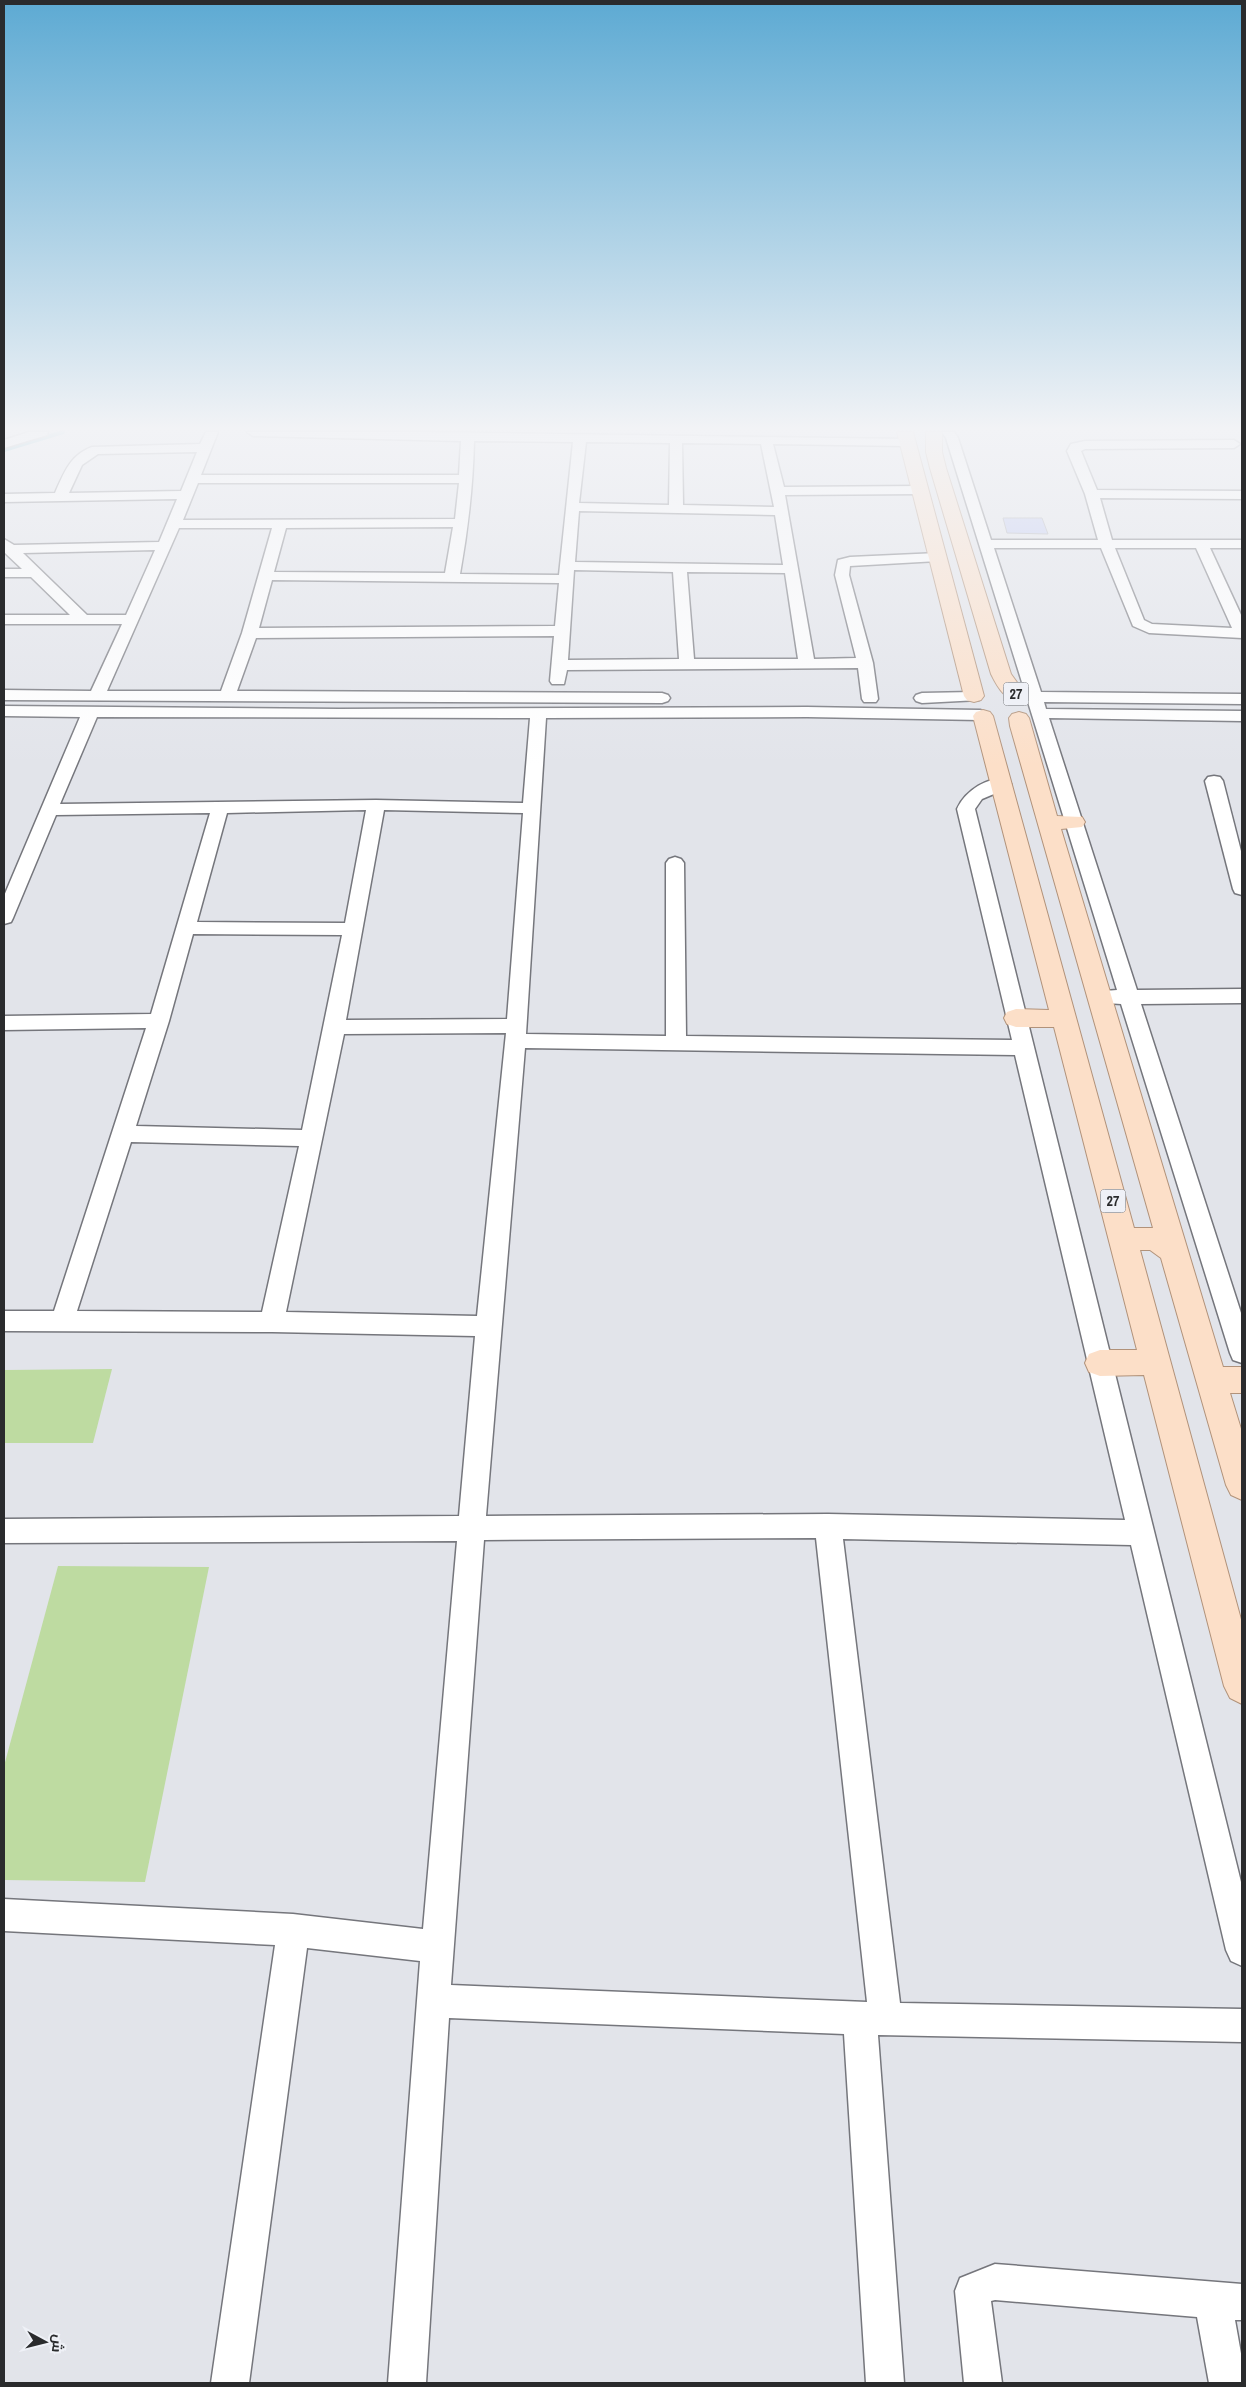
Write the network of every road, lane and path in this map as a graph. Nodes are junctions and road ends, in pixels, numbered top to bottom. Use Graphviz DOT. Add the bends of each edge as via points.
graph roads {
  1 [pos="275,543"];
  2 [pos="458,543"];
  3 [pos="569,543"];
  4 [pos="787,543"];
  5 [pos="934,543"];
  6 [pos="961,543"];
  7 [pos="986,544"];
  8 [pos="1106,544"];
  9 [pos="1201,544"];
  10 [pos="1242,544"];
  11 [pos="6,546"];
  12 [pos="164,546"];
  13 [pos="938,557"];
  14 [pos="680,568"];
  15 [pos="791,569"];
  16 [pos="32,572"];
  17 [pos="567,572"];
  18 [pos="4,573"];
  19 [pos="266,576"];
  20 [pos="452,577"];
  21 [pos="132,619"];
  22 [pos="4,620"];
  23 [pos="84,620"];
  24 [pos="562,631"];
  25 [pos="250,633"];
  26 [pos="1242,633"];
  27 [pos="865,663"];
  28 [pos="687,664"];
  29 [pos="807,664"];
  30 [pos="559,665"];
  31 [pos="4,695"];
  32 [pos="227,696"];
  33 [pos="342,696"];
  34 [pos="399,696"];
  35 [pos="870,699"];
  36 [pos="1242,699"];
  37 [pos="94,703"];
  38 [pos="547,705"];
  39 [pos="806,706"];
  40 [pos="978,706"];
  41 [pos="1025,706"];
  42 [pos="4,711"];
  43 [pos="339,714"];
  44 [pos="396,714"];
  45 [pos="1242,716"];
  46 [pos="1214,781"];
  47 [pos="1002,784"];
  48 [pos="376,805"];
  49 [pos="220,807"];
  50 [pos="531,808"];
  51 [pos="49,810"];
  52 [pos="1074,822"];
  53 [pos="1048,823"];
  54 [pos="675,863"];
  55 [pos="1242,890"];
  56 [pos="5,910"];
  57 [pos="185,928"];
  58 [pos="353,929"];
  59 [pos="1129,996"];
  60 [pos="1242,996"];
  61 [pos="1099,997"];
  62 [pos="1016,1018"];
  63 [pos="1065,1019"];
  64 [pos="159,1022"];
  65 [pos="4,1023"];
  66 [pos="335,1027"];
  67 [pos="516,1034"];
  68 [pos="676,1043"];
  69 [pos="1023,1048"];
  70 [pos="122,1134"];
  71 [pos="311,1138"];
  72 [pos="1113,1199"];
  73 [pos="1161,1209"];
  74 [pos="1124,1244"];
  75 [pos="1174,1252"];
  76 [pos="4,1321"];
  77 [pos="62,1322"];
  78 [pos="272,1322"];
  79 [pos="488,1326"];
  80 [pos="1242,1353"];
  81 [pos="1156,1362"];
  82 [pos="1100,1363"];
  83 [pos="1211,1380"];
  84 [pos="1242,1380"];
  85 [pos="1242,1485"];
  86 [pos="828,1526"];
  87 [pos="471,1530"];
  88 [pos="4,1531"];
  89 [pos="1141,1533"];
  90 [pos="1242,1686"];
  91 [pos="4,1915"];
  92 [pos="293,1930"];
  93 [pos="437,1947"];
  94 [pos="1242,1950"];
  95 [pos="434,2001"];
  96 [pos="873,2019"];
  97 [pos="1242,2026"];
  98 [pos="1228,2301"];
  99 [pos="230,2383"];
  100 [pos="407,2383"];
  101 [pos="885,2383"];
  102 [pos="983,2383"];
  103 [pos="1228,2383"];
  1 -- 19 [label="street"];
  2 -- 20 [label="street"];
  3 -- 17 [label="street"];
  4 -- 15 [label="street"];
  5 -- 13 [label="main road, 27"];
  6 -- 41 [label="main road, 27" via="1001,674"];
  7 -- 8 [label="street"];
  7 -- 41 [label="street"];
  8 -- 9 [label="street"];
  8 -- 26 [label="street" via="1142,626"];
  9 -- 10 [label="street"];
  9 -- 26 [label="street"];
  11 -- 12 [label="street"];
  11 -- 16 [label="street"];
  12 -- 21 [label="street"];
  13 -- 27 [label="street" via="843,564 842,575"];
  13 -- 40 [label="main road, 27"];
  14 -- 15 [label="street"];
  14 -- 17 [label="street"];
  14 -- 28 [label="street"];
  15 -- 29 [label="street"];
  16 -- 18 [label="street"];
  16 -- 23 [label="street"];
  17 -- 20 [label="street"];
  17 -- 24 [label="street"];
  19 -- 20 [label="street"];
  19 -- 25 [label="street"];
  21 -- 23 [label="street"];
  21 -- 37 [label="street"];
  22 -- 23 [label="street"];
  24 -- 25 [label="street"];
  24 -- 30 [label="street"];
  25 -- 32 [label="street"];
  27 -- 29 [label="street"];
  27 -- 35 [label="street"];
  28 -- 29 [label="street"];
  28 -- 30 [label="street"];
  30 -- 38 [label="street"];
  31 -- 37 [label="street"];
  32 -- 33 [label="street"];
  32 -- 37 [label="street"];
  33 -- 34 [label="street"];
  33 -- 43 [label="street" via="352,704"];
  34 -- 38 [label="street"];
  34 -- 44 [label="street" via="388,705"];
  35 -- 39 [label="street"];
  35 -- 40 [label="street"];
  36 -- 41 [label="street"];
  37 -- 42 [label="street"];
  37 -- 43 [label="street"];
  37 -- 51 [label="street"];
  38 -- 39 [label="street"];
  38 -- 39 [label="street"];
  38 -- 44 [label="street"];
  38 -- 50 [label="street"];
  39 -- 40 [label="street"];
  40 -- 41 [label="main road, 27" via="1006,721"];
  40 -- 41 [label="main road, 27" via="993,690"];
  40 -- 47 [label="main road, 27"];
  41 -- 45 [label="street"];
  41 -- 52 [label="street"];
  41 -- 53 [label="main road, 27" via="1020,726"];
  43 -- 44 [label="street"];
  46 -- 55 [label="street"];
  47 -- 62 [label="street" via="974,794 966,809"];
  47 -- 63 [label="main road, 27"];
  48 -- 49 [label="street"];
  48 -- 50 [label="street"];
  48 -- 58 [label="street"];
  49 -- 51 [label="street"];
  49 -- 57 [label="street"];
  50 -- 67 [label="street"];
  51 -- 56 [label="street"];
  52 -- 53 [label="main road"];
  52 -- 59 [label="street"];
  53 -- 61 [label="main road, 27"];
  54 -- 68 [label="street"];
  57 -- 58 [label="street"];
  57 -- 64 [label="street"];
  58 -- 66 [label="street"];
  59 -- 60 [label="street"];
  59 -- 61 [label="street"];
  59 -- 80 [label="street"];
  61 -- 73 [label="main road, 27"];
  62 -- 63 [label="main road"];
  62 -- 69 [label="street"];
  63 -- 72 [label="main road, 27"];
  64 -- 65 [label="street"];
  64 -- 70 [label="street"];
  66 -- 67 [label="street"];
  66 -- 71 [label="street"];
  67 -- 68 [label="street"];
  67 -- 79 [label="street"];
  68 -- 69 [label="street"];
  69 -- 82 [label="street"];
  70 -- 71 [label="street"];
  70 -- 77 [label="street"];
  71 -- 78 [label="street"];
  72 -- 73 [label="main road" via="1125,1214 1135,1218 1145,1219"];
  72 -- 74 [label="main road, 27"];
  73 -- 75 [label="main road, 27"];
  74 -- 75 [label="main road" via="1145,1237 1156,1239"];
  74 -- 81 [label="main road, 27"];
  75 -- 83 [label="main road, 27"];
  76 -- 77 [label="street"];
  77 -- 78 [label="street"];
  78 -- 79 [label="street"];
  79 -- 87 [label="street"];
  81 -- 82 [label="main road"];
  81 -- 90 [label="main road, 27"];
  82 -- 89 [label="street"];
  83 -- 84 [label="main road"];
  83 -- 85 [label="main road, 27"];
  86 -- 87 [label="street"];
  86 -- 89 [label="street"];
  86 -- 96 [label="street"];
  87 -- 88 [label="street"];
  87 -- 93 [label="street"];
  89 -- 94 [label="street"];
  91 -- 92 [label="street"];
  92 -- 93 [label="street"];
  92 -- 99 [label="street"];
  93 -- 95 [label="street"];
  95 -- 96 [label="street"];
  95 -- 100 [label="street"];
  96 -- 97 [label="street"];
  96 -- 101 [label="street"];
  98 -- 102 [label="street" via="995,2282 982,2286 973,2291 973,2301"];
  98 -- 103 [label="street"];
}
